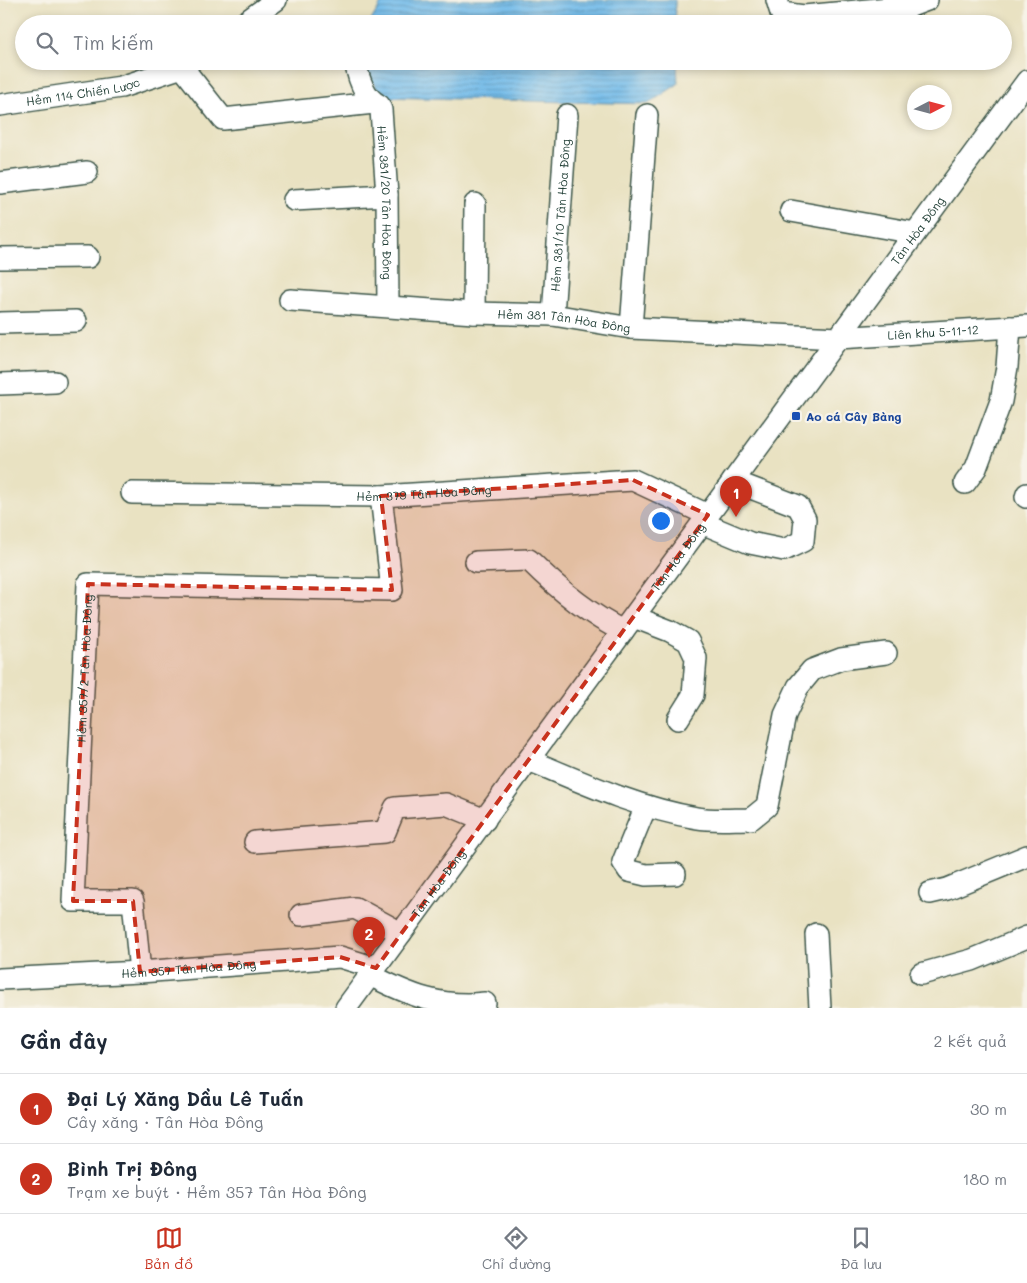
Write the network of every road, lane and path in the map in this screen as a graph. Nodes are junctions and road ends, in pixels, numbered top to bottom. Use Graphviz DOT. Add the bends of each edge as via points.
graph roads {
  1 [pos="276,0"];
  2 [pos="777,0"];
  3 [pos="927,0"];
  4 [pos="861,5"];
  5 [pos="255,15"];
  6 [pos="796,15"];
  7 [pos="809,15"];
  8 [pos="169,70"];
  9 [pos="190,70"];
  10 [pos="358,70"];
  11 [pos="1027,81"];
  12 [pos="374,103"];
  13 [pos="0,105"];
  14 [pos="567,115"];
  15 [pos="647,115"];
  16 [pos="87,172"];
  17 [pos="0,183"];
  18 [pos="387,195"];
  19 [pos="294,200"];
  20 [pos="475,204"];
  21 [pos="792,211"];
  22 [pos="915,234"];
  23 [pos="88,257"];
  24 [pos="0,258"];
  25 [pos="290,300"];
  26 [pos="388,305"];
  27 [pos="474,313"];
  28 [pos="553,315"];
  29 [pos="76,321"];
  30 [pos="0,323"];
  31 [pos="1019,326"];
  32 [pos="631,328"];
  33 [pos="838,338"];
  34 [pos="55,382"];
  35 [pos="0,384"];
  36 [pos="733,481"];
  37 [pos="965,483"];
  38 [pos="132,493"];
  39 [pos="380,496"];
  40 [pos="706,519"];
  41 [pos="476,562"];
  42 [pos="628,624"];
  43 [pos="886,653"];
  44 [pos="678,719"];
  45 [pos="529,760"];
  46 [pos="646,806"];
  47 [pos="485,820"];
  48 [pos="255,842"];
  49 [pos="1027,856"];
  50 [pos="675,874"];
  51 [pos="930,893"];
  52 [pos="301,915"];
  53 [pos="401,933"];
  54 [pos="816,934"];
  55 [pos="1027,937"];
  56 [pos="140,972"];
  57 [pos="373,972"];
  58 [pos="921,974"];
  59 [pos="0,979"];
  60 [pos="485,1003"];
  61 [pos="346,1008"];
  62 [pos="820,1008"];
  1 -- 5 [label="street"];
  2 -- 6 [label="street" via="781,13"];
  3 -- 4 [label="street" via="911,6"];
  4 -- 7 [label="street"];
  8 -- 13 [label="street, Hẻm 114 Chiến Lược" via="121,87"];
  9 -- 12 [label="street" via="223,119"];
  10 -- 12 [label="street, Hẻm 381/20 Tân Hòa Đông" via="363,87"];
  11 -- 22 [label="street, Tân Hòa Đông"];
  12 -- 18 [label="street, Hẻm 381/20 Tân Hòa Đông" via="381,110"];
  14 -- 28 [label="street, Hẻm 381/10 Tân Hòa Đông"];
  15 -- 32 [label="street"];
  16 -- 17 [label="street"];
  18 -- 19 [label="street"];
  18 -- 26 [label="street, Hẻm 381/20 Tân Hòa Đông"];
  20 -- 27 [label="street"];
  21 -- 22 [label="street"];
  22 -- 33 [label="street, Tân Hòa Đông"];
  23 -- 24 [label="street"];
  25 -- 26 [label="street, Hẻm 381 Tân Hòa Đông"];
  26 -- 27 [label="street, Hẻm 381 Tân Hòa Đông"];
  27 -- 28 [label="street, Hẻm 381 Tân Hòa Đông"];
  28 -- 32 [label="street, Hẻm 381 Tân Hòa Đông"];
  29 -- 30 [label="street"];
  31 -- 33 [label="street, Liên khu 5-11-12"];
  31 -- 37 [label="street" via="1001,402 976,468"];
  32 -- 33 [label="street, Hẻm 381 Tân Hòa Đông"];
  33 -- 36 [label="street, Tân Hòa Đông"];
  34 -- 35 [label="street"];
  36 -- 40 [label="street, Tân Hòa Đông"];
  36 -- 40 [label="street, Hẻm 379 Tân Hòa Đông" via="798,506 805,519 803,542 784,550 750,542"];
  38 -- 39 [label="street, Hẻm 379 Tân Hòa Đông"];
  39 -- 40 [label="street, Hẻm 379 Tân Hòa Đông" via="633,480"];
  39 -- 56 [label="street, Hẻm 357/2 Tân Hòa Đông" via="392,590 88,584 73,901 133,901"];
  40 -- 42 [label="street, Tân Hòa Đông"];
  41 -- 42 [label="street" via="529,560 552,582 611,626"];
  42 -- 44 [label="street" via="670,631 688,641 696,658 693,695"];
  42 -- 45 [label="street, Tân Hòa Đông"];
  43 -- 46 [label="street" via="841,659 812,670 798,687 785,715 767,806 751,819 698,818"];
  45 -- 46 [label="street"];
  45 -- 47 [label="street, Tân Hòa Đông"];
  46 -- 50 [label="street" via="623,862 629,872 646,876"];
  47 -- 48 [label="street" via="446,804 395,808 385,832"];
  47 -- 53 [label="street, Tân Hòa Đông"];
  49 -- 51 [label="street"];
  52 -- 53 [label="street" via="356,908"];
  53 -- 57 [label="street, Tân Hòa Đông"];
  54 -- 62 [label="street"];
  55 -- 58 [label="street" via="972,960"];
  56 -- 57 [label="street, Hẻm 357 Tân Hòa Đông" via="340,957"];
  56 -- 59 [label="street, Hẻm 357 Tân Hòa Đông"];
  57 -- 60 [label="street, Hẻm 357 Tân Hòa Đông" via="404,993 427,1002 449,1006"];
  57 -- 61 [label="street, Tân Hòa Đông"];
}
